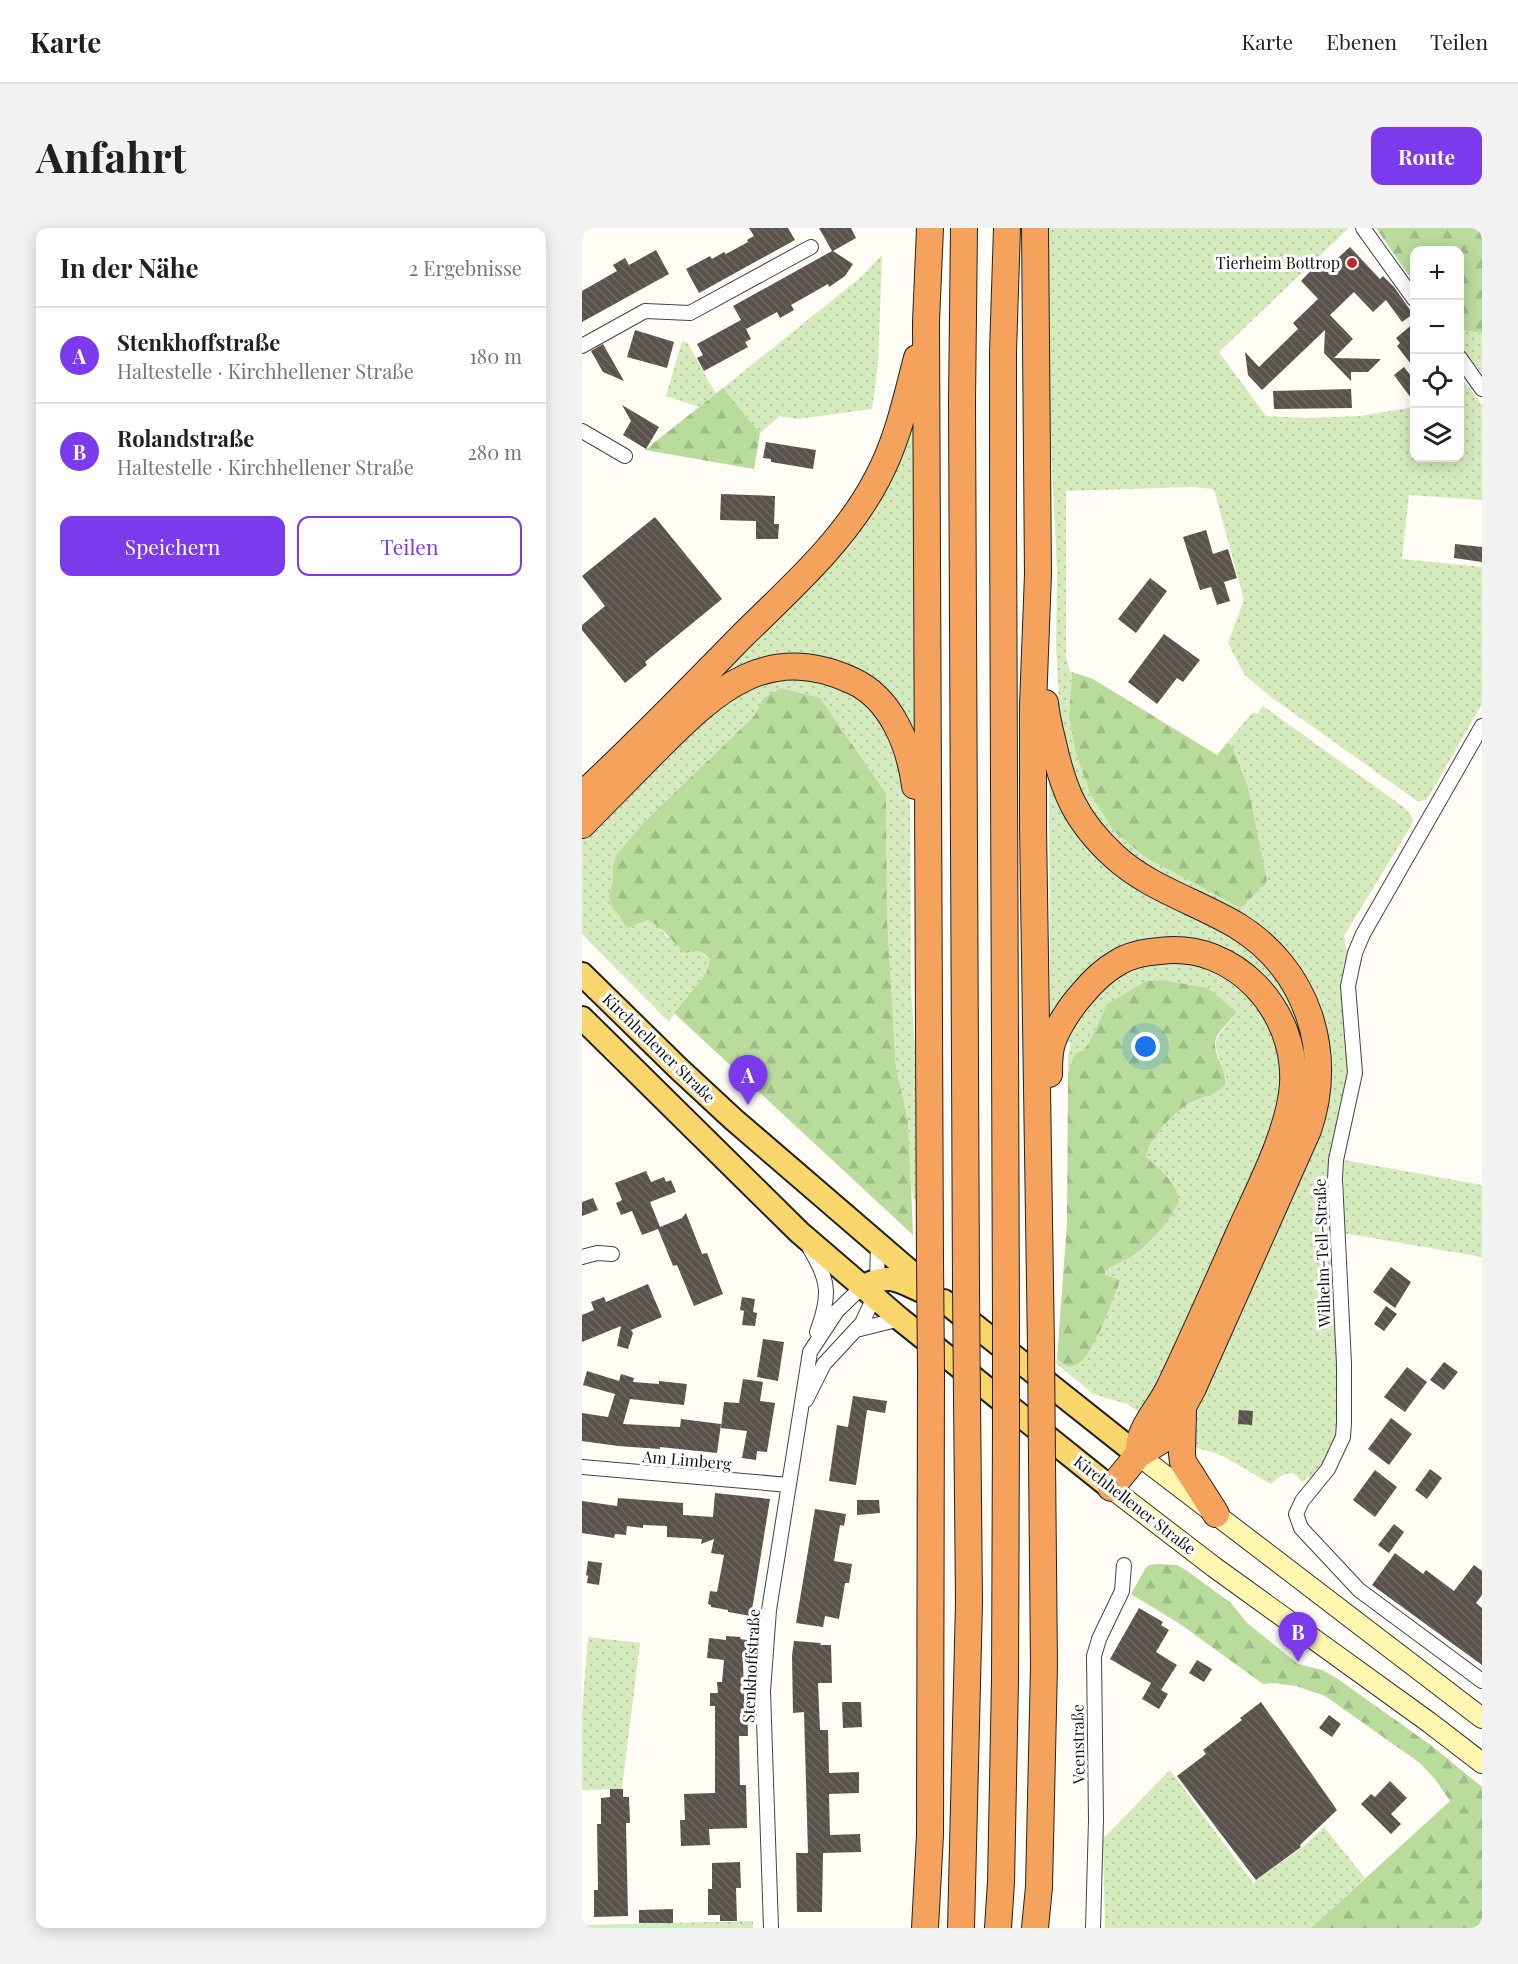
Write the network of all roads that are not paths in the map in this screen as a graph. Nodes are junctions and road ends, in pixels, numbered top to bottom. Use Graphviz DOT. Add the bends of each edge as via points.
graph roads {
  1 [pos="930,228"];
  2 [pos="964,228"];
  3 [pos="1007,228"];
  4 [pos="1035,228"];
  5 [pos="1363,228"];
  6 [pos="811,247"];
  7 [pos="1410,293"];
  8 [pos="926,322"];
  9 [pos="582,346"];
  10 [pos="1464,364"];
  11 [pos="1482,389"];
  12 [pos="582,431"];
  13 [pos="625,456"];
  14 [pos="1038,574"];
  15 [pos="1482,726"];
  16 [pos="582,795"];
  17 [pos="582,825"];
  18 [pos="927,896"];
  19 [pos="582,974"];
  20 [pos="582,1018"];
  21 [pos="1039,1191"];
  22 [pos="799,1232"];
  23 [pos="878,1245"];
  24 [pos="612,1254"];
  25 [pos="582,1257"];
  26 [pos="872,1288"];
  27 [pos="932,1293"];
  28 [pos="900,1319"];
  29 [pos="856,1330"];
  30 [pos="810,1352"];
  31 [pos="1183,1406"];
  32 [pos="802,1407"];
  33 [pos="1138,1455"];
  34 [pos="582,1467"];
  35 [pos="789,1485"];
  36 [pos="1111,1488"];
  37 [pos="1216,1514"];
  38 [pos="1124,1565"];
  39 [pos="1482,1681"];
  40 [pos="1482,1718"];
  41 [pos="1482,1763"];
  42 [pos="771,1928"];
  43 [pos="925,1928"];
  44 [pos="961,1928"];
  45 [pos="998,1928"];
  46 [pos="1035,1928"];
  47 [pos="1093,1928"];
  1 -- 8 [label="highway"];
  2 -- 44 [label="highway, bridge" via="969,1602"];
  3 -- 45 [label="highway, bridge" via="1003,352 1005,1680"];
  4 -- 14 [label="highway"];
  5 -- 7 [label="street"];
  6 -- 9 [label="street" via="690,313 645,311"];
  8 -- 16 [label="highway" via="899,429 862,505 798,580"];
  8 -- 18 [label="highway"];
  10 -- 11 [label="street"];
  12 -- 13 [label="street"];
  14 -- 21 [label="highway" via="1033,827"];
  14 -- 31 [label="highway" via="1045,710 1066,793 1081,819 1115,858 1134,872 1257,938 1288,974 1304,1000 1315,1031 1317,1095 1308,1130"];
  15 -- 39 [label="street, Wilhelm-Tell-Straße" via="1362,934 1350,972 1355,1073 1335,1179 1344,1423 1328,1469 1296,1514 1301,1528 1359,1590"];
  17 -- 18 [label="highway" via="684,722 718,694 756,672 795,666 818,669 843,677 871,693 895,723 913,772 917,870"];
  18 -- 43 [label="highway, bridge" via="931,1370 930,1824"];
  19 -- 23 [label="main road, Kirchhellener Straße" via="733,1119"];
  20 -- 22 [label="main road, Kirchhellener Straße"];
  21 -- 33 [label="highway" via="1051,1046 1063,1020 1097,976 1119,961 1144,953 1196,951 1237,970 1267,997 1287,1037 1292,1062 1288,1113 1259,1190 1173,1382 1141,1436"];
  21 -- 46 [label="highway, bridge" via="1044,1666"];
  22 -- 26 [label="main road, Kirchhellener Straße"];
  22 -- 30 [label="street, Kirchhellener Straße" via="824,1273 826,1284 825,1306"];
  23 -- 26 [label="street, Stenkhoffstraße"];
  23 -- 27 [label="main road, Kirchhellener Straße"];
  24 -- 25 [label="street"];
  26 -- 27 [label="main road, Kirchhellener Straße" via="886,1278"];
  26 -- 28 [label="main road, Kirchhellener Straße"];
  26 -- 29 [label="street, Stenkhoffstraße" via="862,1323"];
  26 -- 30 [label="street, Stenkhoffstraße" via="837,1311"];
  27 -- 33 [label="main road, Kirchhellener Straße"];
  28 -- 29 [label="street"];
  28 -- 36 [label="main road, Kirchhellener Straße"];
  29 -- 32 [label="street, Stenkhoffstraße" via="824,1364"];
  30 -- 32 [label="street, Stenkhoffstraße"];
  31 -- 33 [label="highway" via="1162,1440"];
  31 -- 37 [label="highway" via="1183,1462"];
  32 -- 35 [label="street, Stenkhoffstraße"];
  33 -- 36 [label="highway"];
  33 -- 37 [label="main road, Kirchhellener Straße"];
  34 -- 35 [label="street, Am Limberg"];
  35 -- 42 [label="street, Stenkhoffstraße" via="769,1610 763,1691"];
  36 -- 41 [label="main road, Kirchhellener Straße"];
  37 -- 40 [label="main road, Kirchhellener Straße"];
  38 -- 47 [label="street, Veenstraße" via="1122,1591 1094,1656"];
}
